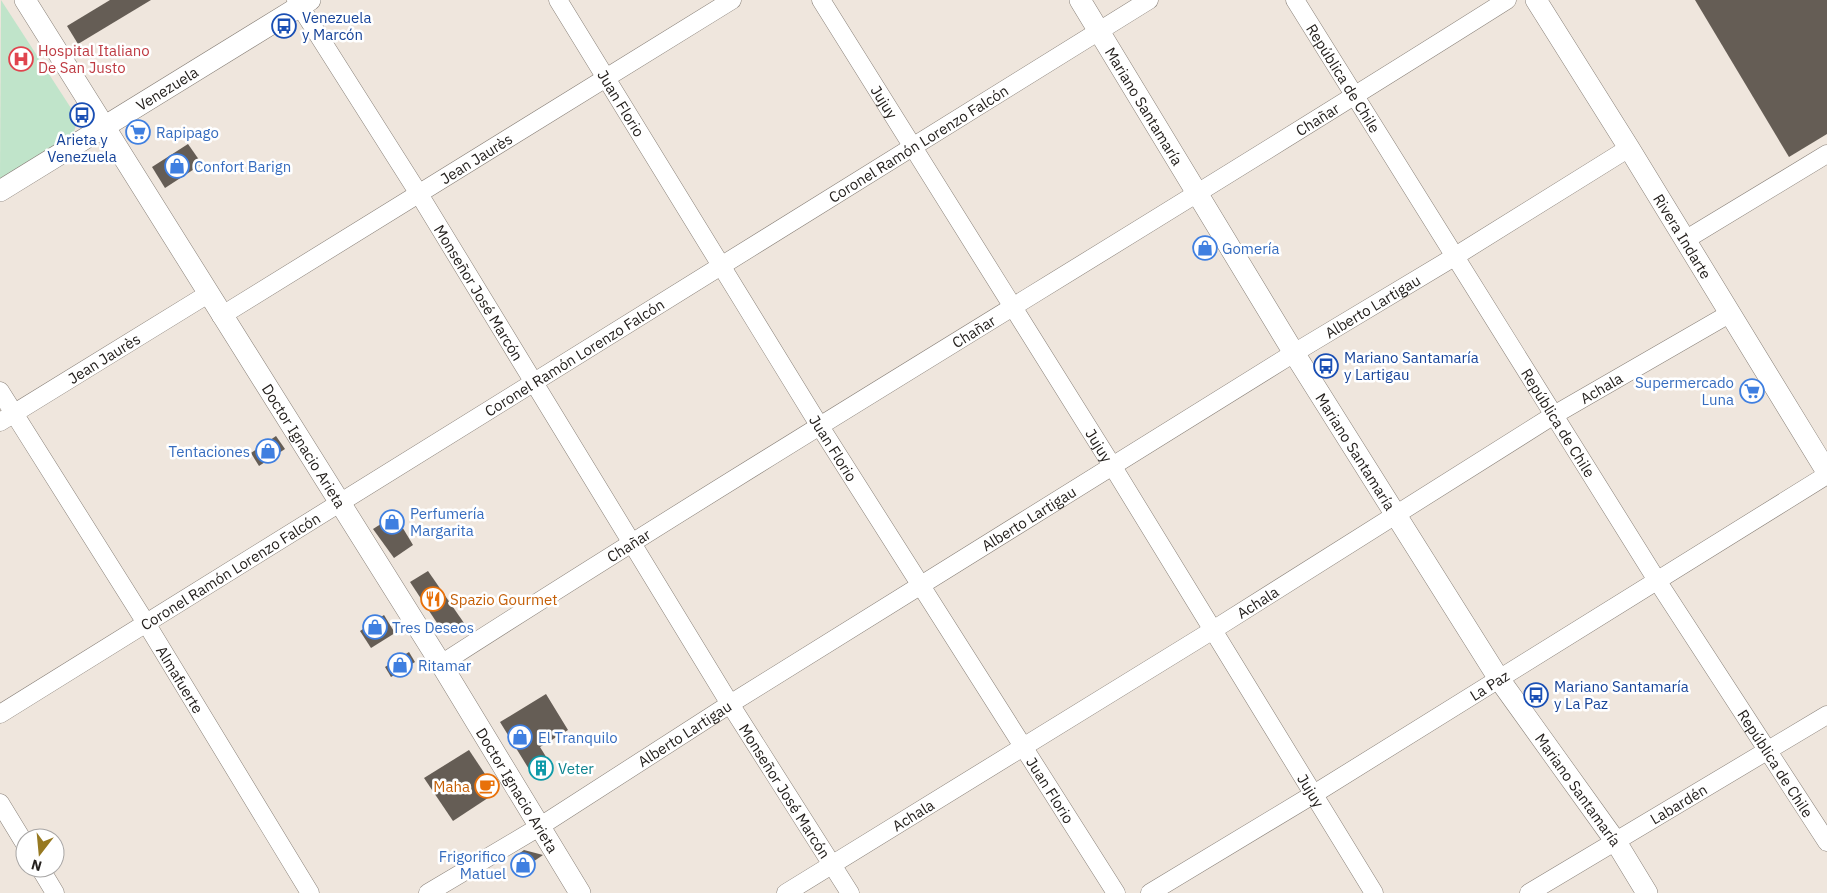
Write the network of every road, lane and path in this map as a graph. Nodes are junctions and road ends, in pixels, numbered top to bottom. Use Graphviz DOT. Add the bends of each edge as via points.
graph roads {
  1 [pos="25,0"];
  2 [pos="558,0"];
  3 [pos="732,0"];
  4 [pos="821,0"];
  5 [pos="1080,0"];
  6 [pos="1149,0"];
  7 [pos="1295,0"];
  8 [pos="1506,0"];
  9 [pos="1536,0"];
  10 [pos="302,2"];
  11 [pos="1100,31"];
  12 [pos="606,78"];
  13 [pos="1356,95"];
  14 [pos="104,127"];
  15 [pos="912,146"];
  16 [pos="1629,148"];
  17 [pos="1827,154"];
  18 [pos="0,191"];
  19 [pos="1196,193"];
  20 [pos="419,194"];
  21 [pos="1685,240"];
  22 [pos="1454,258"];
  23 [pos="722,266"];
  24 [pos="208,294"];
  25 [pos="1013,308"];
  26 [pos="1729,314"];
  27 [pos="221,316"];
  28 [pos="1294,353"];
  29 [pos="534,382"];
  30 [pos="0,391"];
  31 [pos="1554,415"];
  32 [pos="7,418"];
  33 [pos="819,425"];
  34 [pos="1820,448"];
  35 [pos="1113,467"];
  36 [pos="1827,474"];
  37 [pos="339,504"];
  38 [pos="1396,515"];
  39 [pos="632,542"];
  40 [pos="1658,582"];
  41 [pos="922,585"];
  42 [pos="146,623"];
  43 [pos="1213,630"];
  44 [pos="441,664"];
  45 [pos="1499,680"];
  46 [pos="730,704"];
  47 [pos="0,714"];
  48 [pos="1827,714"];
  49 [pos="1022,746"];
  50 [pos="1769,750"];
  51 [pos="1314,794"];
  52 [pos="0,803"];
  53 [pos="539,827"];
  54 [pos="15,828"];
  55 [pos="1616,842"];
  56 [pos="1827,842"];
  57 [pos="832,865"];
  58 [pos="46,878"];
  59 [pos="55,893"];
  60 [pos="310,893"];
  61 [pos="428,893"];
  62 [pos="580,893"];
  63 [pos="786,893"];
  64 [pos="850,893"];
  65 [pos="1116,893"];
  66 [pos="1150,893"];
  67 [pos="1374,893"];
  68 [pos="1529,893"];
  69 [pos="1647,893"];
  1 -- 14 [label="street, Doctor Ignacio Arieta"];
  2 -- 12 [label="street, Juan Florio"];
  3 -- 12 [label="street, Jean Jaurès"];
  4 -- 15 [label="street, Jujuy"];
  5 -- 11 [label="street, Mariano Santamaría"];
  6 -- 11 [label="street, Coronel Ramón Lorenzo Falcón"];
  7 -- 13 [label="street, República de Chile"];
  8 -- 13 [label="street, Chañar"];
  9 -- 16 [label="street, Rivera Indarte"];
  10 -- 14 [label="street, Venezuela"];
  10 -- 20 [label="street, Monseñor José Marcón"];
  11 -- 15 [label="street, Coronel Ramón Lorenzo Falcón"];
  11 -- 19 [label="street, Mariano Santamaría"];
  12 -- 20 [label="street, Jean Jaurès"];
  12 -- 23 [label="street, Juan Florio"];
  13 -- 19 [label="street, Chañar"];
  13 -- 22 [label="street, República de Chile"];
  14 -- 18 [label="street, Venezuela"];
  14 -- 24 [label="street, Doctor Ignacio Arieta"];
  15 -- 23 [label="street, Coronel Ramón Lorenzo Falcón"];
  15 -- 25 [label="street, Jujuy"];
  16 -- 21 [label="street, Rivera Indarte"];
  16 -- 22 [label="street, Alberto Lartigau"];
  17 -- 21 [label="street"];
  19 -- 25 [label="street, Chañar"];
  19 -- 28 [label="street, Mariano Santamaría"];
  20 -- 27 [label="street, Jean Jaurès"];
  20 -- 29 [label="street, Monseñor José Marcón"];
  21 -- 26 [label="street, Rivera Indarte"];
  22 -- 28 [label="street, Alberto Lartigau"];
  22 -- 31 [label="street, República de Chile"];
  23 -- 29 [label="street, Coronel Ramón Lorenzo Falcón"];
  23 -- 33 [label="street, Juan Florio"];
  24 -- 27 [label="street, Doctor Ignacio Arieta"];
  24 -- 32 [label="street, Jean Jaurès"];
  25 -- 33 [label="street, Chañar"];
  25 -- 35 [label="street, Jujuy"];
  26 -- 31 [label="street, Achala"];
  26 -- 34 [label="street, Rivera Indarte"];
  27 -- 37 [label="street, Doctor Ignacio Arieta"];
  28 -- 35 [label="street, Alberto Lartigau"];
  28 -- 38 [label="street, Mariano Santamaría"];
  29 -- 37 [label="street, Coronel Ramón Lorenzo Falcón"];
  29 -- 39 [label="street, Monseñor José Marcón"];
  30 -- 32 [label="street, Almafuerte"];
  31 -- 38 [label="street, Achala"];
  31 -- 40 [label="street, República de Chile"];
  32 -- 42 [label="street, Almafuerte"];
  33 -- 39 [label="street, Chañar"];
  33 -- 41 [label="street, Juan Florio"];
  34 -- 36 [label="street, Rivera Indarte"];
  35 -- 41 [label="street, Alberto Lartigau"];
  35 -- 43 [label="street, Jujuy"];
  36 -- 40 [label="street, La Paz"];
  37 -- 42 [label="street, Coronel Ramón Lorenzo Falcón"];
  37 -- 44 [label="street, Doctor Ignacio Arieta"];
  38 -- 43 [label="street, Achala"];
  38 -- 45 [label="street, Mariano Santamaría"];
  39 -- 44 [label="street, Chañar"];
  39 -- 46 [label="street, Monseñor José Marcón"];
  40 -- 45 [label="street, La Paz"];
  40 -- 50 [label="street, República de Chile"];
  41 -- 46 [label="street, Alberto Lartigau"];
  41 -- 49 [label="street, Juan Florio"];
  42 -- 47 [label="street, Coronel Ramón Lorenzo Falcón"];
  42 -- 60 [label="street, Almafuerte"];
  43 -- 49 [label="street, Achala"];
  43 -- 51 [label="street, Jujuy"];
  44 -- 53 [label="street, Doctor Ignacio Arieta"];
  45 -- 51 [label="street, La Paz"];
  45 -- 55 [label="street, Mariano Santamaría"];
  46 -- 53 [label="street, Alberto Lartigau"];
  46 -- 57 [label="street, Monseñor José Marcón"];
  48 -- 50 [label="street, Labardén"];
  49 -- 57 [label="street, Achala"];
  49 -- 65 [label="street, Juan Florio"];
  50 -- 55 [label="street, Labardén"];
  50 -- 56 [label="street, República de Chile"];
  51 -- 66 [label="street, La Paz"];
  51 -- 67 [label="street, Jujuy"];
  52 -- 54 [label="street"];
  53 -- 61 [label="street, Alberto Lartigau"];
  53 -- 62 [label="street, Doctor Ignacio Arieta"];
  55 -- 68 [label="street, Labardén"];
  55 -- 69 [label="street, Mariano Santamaría"];
  57 -- 63 [label="street, Achala"];
  57 -- 64 [label="street, Monseñor José Marcón"];
  58 -- 59 [label="street"];
}
